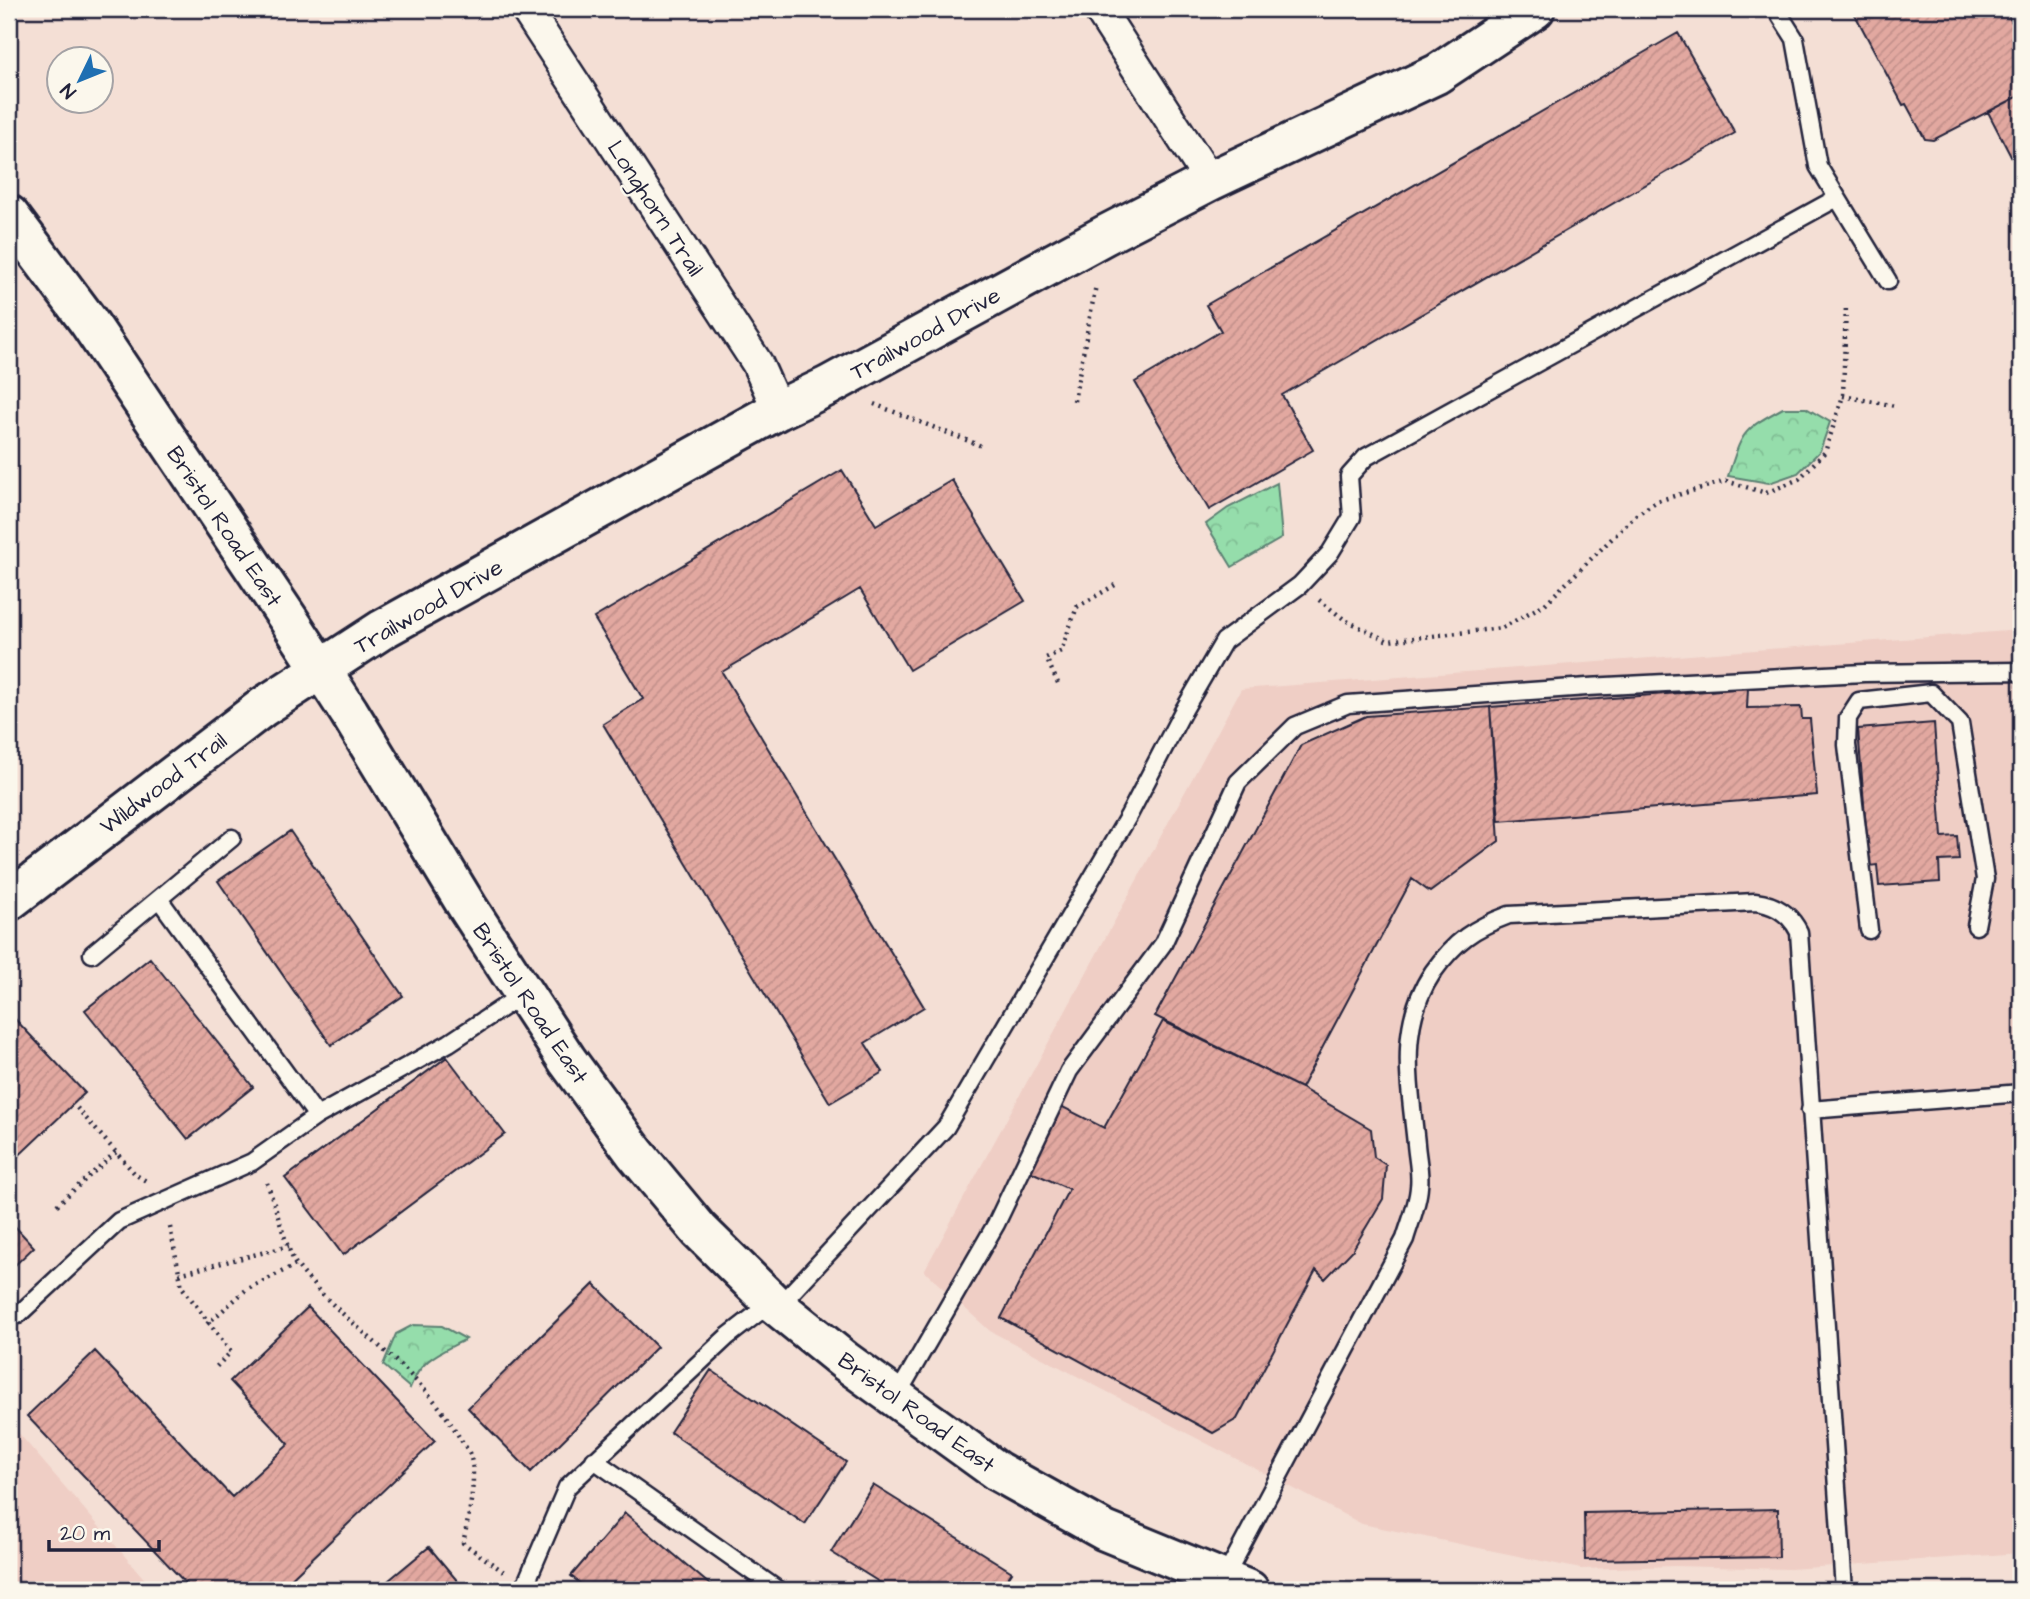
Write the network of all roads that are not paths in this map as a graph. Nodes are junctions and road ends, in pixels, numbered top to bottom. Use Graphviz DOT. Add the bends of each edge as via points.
graph roads {
  1 [pos="526,9"];
  2 [pos="1100,9"];
  3 [pos="1535,9"];
  4 [pos="1776,9"];
  5 [pos="1210,181"];
  6 [pos="1837,198"];
  7 [pos="9,215"];
  8 [pos="1888,281"];
  9 [pos="778,410"];
  10 [pos="321,670"];
  11 [pos="2021,674"];
  12 [pos="232,838"];
  13 [pos="159,899"];
  14 [pos="9,901"];
  15 [pos="1976,926"];
  16 [pos="1869,930"];
  17 [pos="92,954"];
  18 [pos="523,994"];
  19 [pos="2021,1093"];
  20 [pos="1810,1110"];
  21 [pos="317,1116"];
  22 [pos="775,1305"];
  23 [pos="18,1315"];
  24 [pos="895,1399"];
  25 [pos="594,1460"];
  26 [pos="1231,1587"];
  27 [pos="524,1588"];
  28 [pos="778,1590"];
  29 [pos="1844,1590"];
  1 -- 9 [label="street, Longhorn Trail" via="757,363"];
  2 -- 5 [label="street"];
  3 -- 5 [label="street, Trailwood Drive" via="1437,74"];
  4 -- 6 [label="lane" via="1795,39 1818,166"];
  5 -- 9 [label="street, Trailwood Drive"];
  6 -- 8 [label="lane"];
  6 -- 22 [label="lane" via="1366,457 1349,476 1352,517 1330,553 1300,585 1224,641 1129,815 946,1128"];
  7 -- 10 [label="street, Bristol Road East" via="95,332"];
  9 -- 10 [label="street, Trailwood Drive" via="383,629"];
  10 -- 14 [label="street, Wildwood Trail" via="262,707"];
  10 -- 18 [label="street, Bristol Road East"];
  11 -- 24 [label="lane" via="2017,670 1864,673 1348,704 1295,726 1238,782 1163,944 1069,1071 996,1224"];
  12 -- 13 [label="lane"];
  13 -- 17 [label="lane"];
  13 -- 21 [label="lane"];
  15 -- 16 [label="lane" via="1985,879 1960,723 1931,693 1859,701 1848,718 1847,745"];
  18 -- 21 [label="lane" via="449,1043"];
  18 -- 22 [label="street, Bristol Road East" via="635,1153 699,1230"];
  19 -- 20 [label="lane"];
  20 -- 26 [label="lane" via="1799,932 1792,920 1770,905 1755,902 1508,915 1481,925 1458,942 1424,985 1409,1032 1419,1186 1405,1239 1358,1322"];
  20 -- 29 [label="lane"];
  21 -- 23 [label="lane" via="252,1162 119,1221"];
  22 -- 24 [label="street, Bristol Road East"];
  22 -- 25 [label="lane" via="727,1337"];
  24 -- 26 [label="street, Bristol Road East" via="997,1471 1105,1531"];
  25 -- 27 [label="lane" via="567,1487"];
  25 -- 28 [label="lane"];
}
